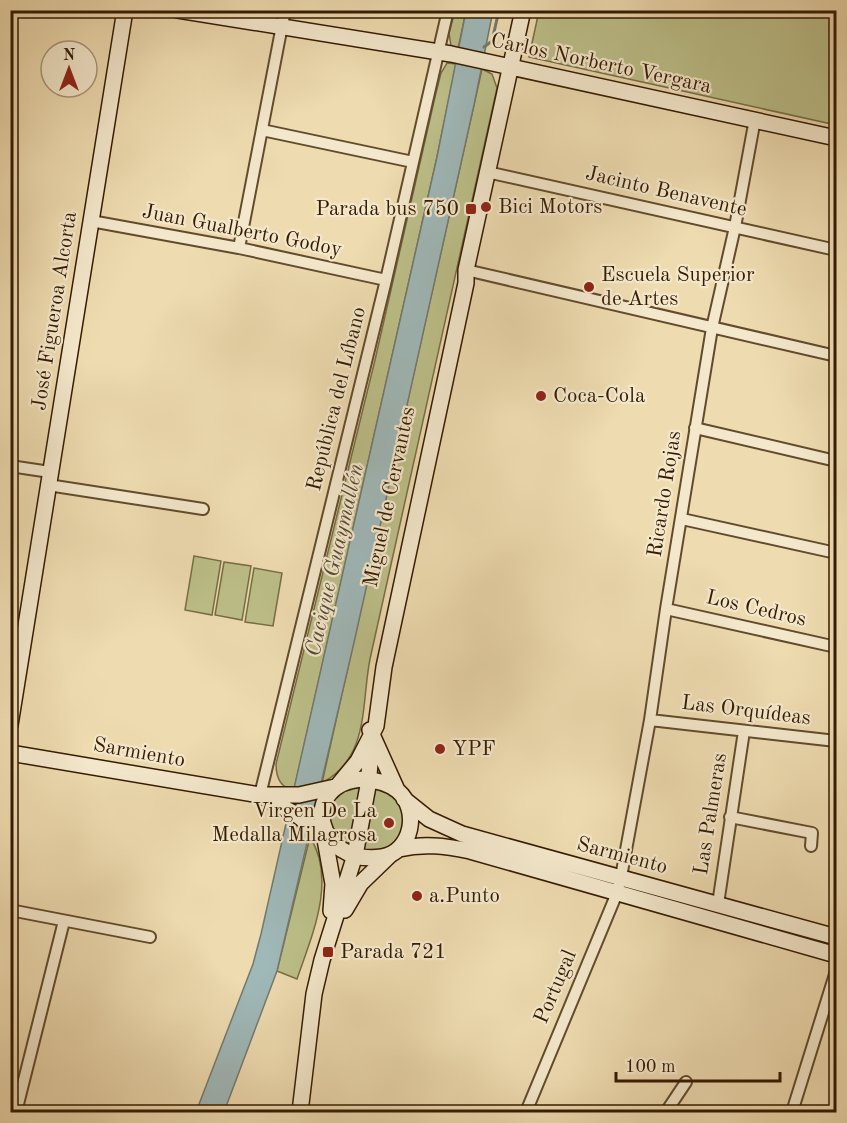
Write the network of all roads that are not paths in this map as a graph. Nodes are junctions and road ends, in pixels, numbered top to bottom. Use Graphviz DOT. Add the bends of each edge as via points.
graph roads {
  1 [pos="125,10"];
  2 [pos="178,10"];
  3 [pos="285,10"];
  4 [pos="448,10"];
  5 [pos="523,10"];
  6 [pos="282,27"];
  7 [pos="439,51"];
  8 [pos="511,66"];
  9 [pos="755,119"];
  10 [pos="262,130"];
  11 [pos="837,138"];
  12 [pos="413,162"];
  13 [pos="487,172"];
  14 [pos="91,221"];
  15 [pos="735,227"];
  16 [pos="238,248"];
  17 [pos="837,250"];
  18 [pos="466,270"];
  19 [pos="386,280"];
  20 [pos="712,328"];
  21 [pos="837,356"];
  22 [pos="695,428"];
  23 [pos="837,461"];
  24 [pos="10,466"];
  25 [pos="49,478"];
  26 [pos="202,509"];
  27 [pos="682,519"];
  28 [pos="837,553"];
  29 [pos="666,609"];
  30 [pos="837,647"];
  31 [pos="650,720"];
  32 [pos="10,725"];
  33 [pos="744,731"];
  34 [pos="372,735"];
  35 [pos="837,741"];
  36 [pos="10,753"];
  37 [pos="369,779"];
  38 [pos="331,788"];
  39 [pos="260,795"];
  40 [pos="400,795"];
  41 [pos="730,817"];
  42 [pos="322,834"];
  43 [pos="810,846"];
  44 [pos="395,852"];
  45 [pos="355,855"];
  46 [pos="621,877"];
  47 [pos="617,893"];
  48 [pos="718,904"];
  49 [pos="10,910"];
  50 [pos="64,921"];
  51 [pos="331,929"];
  52 [pos="150,937"];
  53 [pos="837,937"];
  54 [pos="837,955"];
  55 [pos="837,971"];
  56 [pos="686,1082"];
  57 [pos="16,1113"];
  58 [pos="300,1113"];
  59 [pos="526,1113"];
  60 [pos="666,1113"];
  61 [pos="792,1113"];
  1 -- 14 [label="main road, José Figueroa Alcorta"];
  2 -- 6 [label="main road, Carlos Norberto Vergara"];
  3 -- 6 [label="street"];
  4 -- 7 [label="street, República del Líbano"];
  5 -- 8 [label="main road, Miguel de Cervantes"];
  6 -- 7 [label="main road, Carlos Norberto Vergara"];
  6 -- 10 [label="street"];
  7 -- 8 [label="main road, Carlos Norberto Vergara"];
  7 -- 12 [label="street, República del Líbano"];
  8 -- 9 [label="main road, Carlos Norberto Vergara"];
  8 -- 13 [label="main road, Miguel de Cervantes"];
  9 -- 11 [label="main road, Carlos Norberto Vergara"];
  9 -- 15 [label="street, Ricardo Rojas"];
  10 -- 12 [label="street"];
  10 -- 16 [label="street"];
  12 -- 19 [label="street, República del Líbano"];
  13 -- 15 [label="street, Jacinto Benavente"];
  13 -- 18 [label="main road, Miguel de Cervantes"];
  14 -- 16 [label="street, Juan Gualberto Godoy"];
  14 -- 25 [label="main road, José Figueroa Alcorta"];
  15 -- 17 [label="street, Jacinto Benavente"];
  15 -- 20 [label="street, Ricardo Rojas"];
  16 -- 19 [label="street, Juan Gualberto Godoy"];
  18 -- 20 [label="street"];
  18 -- 34 [label="main road, Miguel de Cervantes"];
  19 -- 39 [label="street, República del Líbano"];
  20 -- 21 [label="street"];
  20 -- 22 [label="street, Ricardo Rojas"];
  22 -- 23 [label="street"];
  22 -- 27 [label="street, Ricardo Rojas"];
  24 -- 25 [label="street"];
  25 -- 26 [label="street"];
  25 -- 32 [label="main road, José Figueroa Alcorta"];
  27 -- 28 [label="street"];
  27 -- 29 [label="street, Ricardo Rojas"];
  29 -- 30 [label="street, Los Cedros"];
  29 -- 31 [label="street, Ricardo Rojas"];
  31 -- 33 [label="street, Las Orquídeas"];
  31 -- 46 [label="street, Ricardo Rojas"];
  33 -- 35 [label="street, Las Orquídeas"];
  33 -- 41 [label="street, Las Palmeras"];
  34 -- 37 [label="main road, Miguel de Cervantes"];
  34 -- 38 [label="main road, Miguel de Cervantes" via="358,761"];
  34 -- 40 [label="main road"];
  36 -- 39 [label="main road, Sarmiento"];
  37 -- 38 [label="main road, Sarmiento"];
  37 -- 40 [label="main road"];
  37 -- 45 [label="main road, Miguel de Cervantes"];
  38 -- 39 [label="main road, Sarmiento" via="293,795"];
  38 -- 42 [label="main road, Miguel de Cervantes" via="325,802"];
  39 -- 42 [label="main road, Sarmiento"];
  40 -- 44 [label="main road" via="409,809 410,823 408,836"];
  40 -- 46 [label="main road, Sarmiento" via="429,819 462,834"];
  41 -- 43 [label="street" via="812,833"];
  41 -- 48 [label="street, Las Palmeras"];
  42 -- 45 [label="main road, Sarmiento"];
  42 -- 51 [label="main road, Miguel de Cervantes" via="333,884"];
  44 -- 45 [label="main road, Sarmiento" via="373,857"];
  44 -- 47 [label="main road, Sarmiento" via="418,845 445,846"];
  44 -- 51 [label="main road, Miguel de Cervantes" via="361,883 338,924"];
  45 -- 51 [label="main road, Miguel de Cervantes"];
  46 -- 47 [label="street, Portugal"];
  46 -- 48 [label="main road, Sarmiento"];
  47 -- 54 [label="main road, Sarmiento"];
  47 -- 59 [label="street, Portugal"];
  48 -- 53 [label="main road, Sarmiento"];
  49 -- 50 [label="street"];
  50 -- 52 [label="street"];
  50 -- 57 [label="street"];
  51 -- 58 [label="main road, Miguel de Cervantes" via="314,993"];
  55 -- 61 [label="street"];
  56 -- 60 [label="street"];
}
